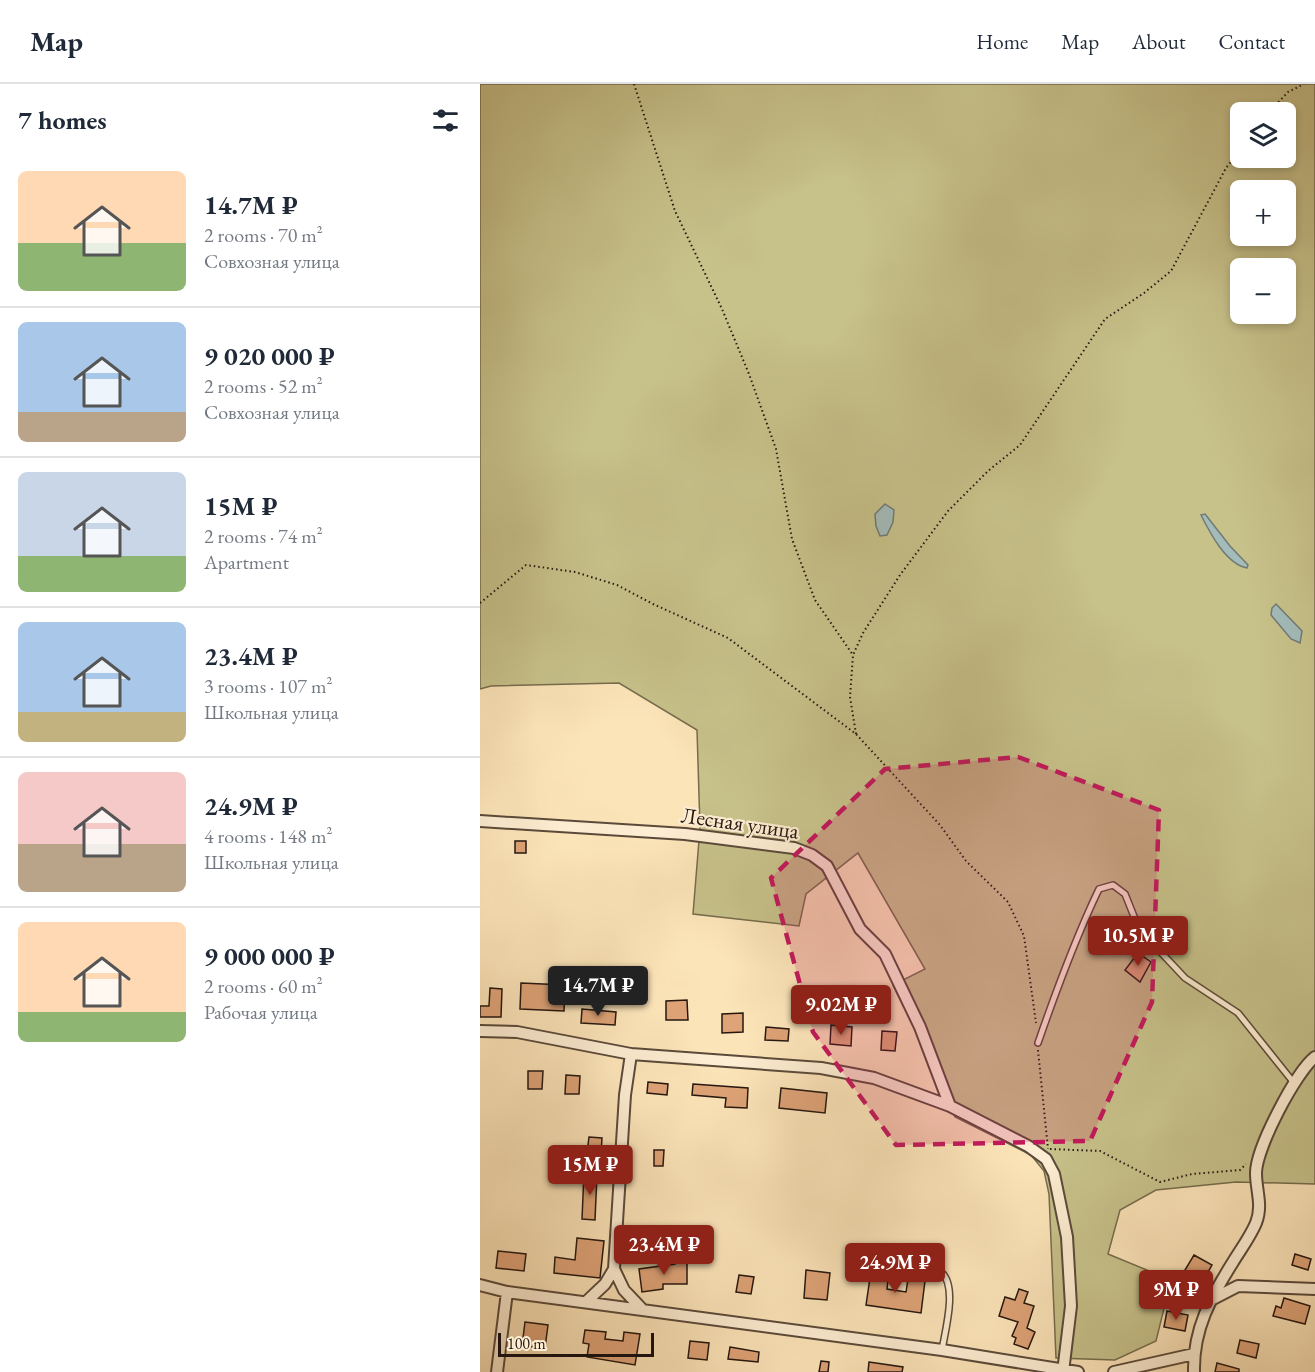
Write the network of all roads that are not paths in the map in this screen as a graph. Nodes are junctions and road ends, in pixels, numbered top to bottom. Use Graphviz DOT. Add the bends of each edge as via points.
graph roads {
  1 [pos="480,821"];
  2 [pos="480,1031"];
  3 [pos="1038,1043"];
  4 [pos="630,1054"];
  5 [pos="1315,1057"];
  6 [pos="1294,1083"];
  7 [pos="950,1106"];
  8 [pos="914,1264"];
  9 [pos="614,1269"];
  10 [pos="480,1285"];
  11 [pos="1315,1289"];
  12 [pos="507,1292"];
  13 [pos="586,1302"];
  14 [pos="1209,1302"];
  15 [pos="641,1309"];
  16 [pos="942,1350"];
  17 [pos="1194,1354"];
  18 [pos="1063,1371"];
  19 [pos="496,1372"];
  20 [pos="1078,1372"];
  21 [pos="1114,1372"];
  22 [pos="1194,1372"];
  1 -- 7 [label="street, Лесная улица" via="685,834 794,848 812,855 827,866 860,929 885,954 920,1027"];
  2 -- 4 [label="street" via="517,1032"];
  3 -- 6 [label="lane" via="1095,897 1099,889 1113,885 1125,894 1139,929 1185,978 1238,1013"];
  4 -- 7 [label="street" via="821,1068 874,1078"];
  4 -- 9 [label="street"];
  5 -- 6 [label="street"];
  6 -- 14 [label="street" via="1261,1148 1256,1172 1260,1206 1256,1222"];
  7 -- 18 [label="street" via="1047,1154 1067,1237 1071,1306"];
  8 -- 16 [label="lane" via="938,1270 948,1282 950,1299"];
  9 -- 13 [label="street"];
  9 -- 15 [label="street" via="624,1290"];
  10 -- 12 [label="street"];
  11 -- 14 [label="street" via="1238,1286"];
  12 -- 13 [label="street"];
  12 -- 19 [label="street"];
  13 -- 15 [label="street"];
  14 -- 17 [label="street"];
  15 -- 16 [label="street"];
  16 -- 18 [label="street"];
  17 -- 21 [label="street"];
  17 -- 22 [label="street"];
  18 -- 20 [label="street"];
}
